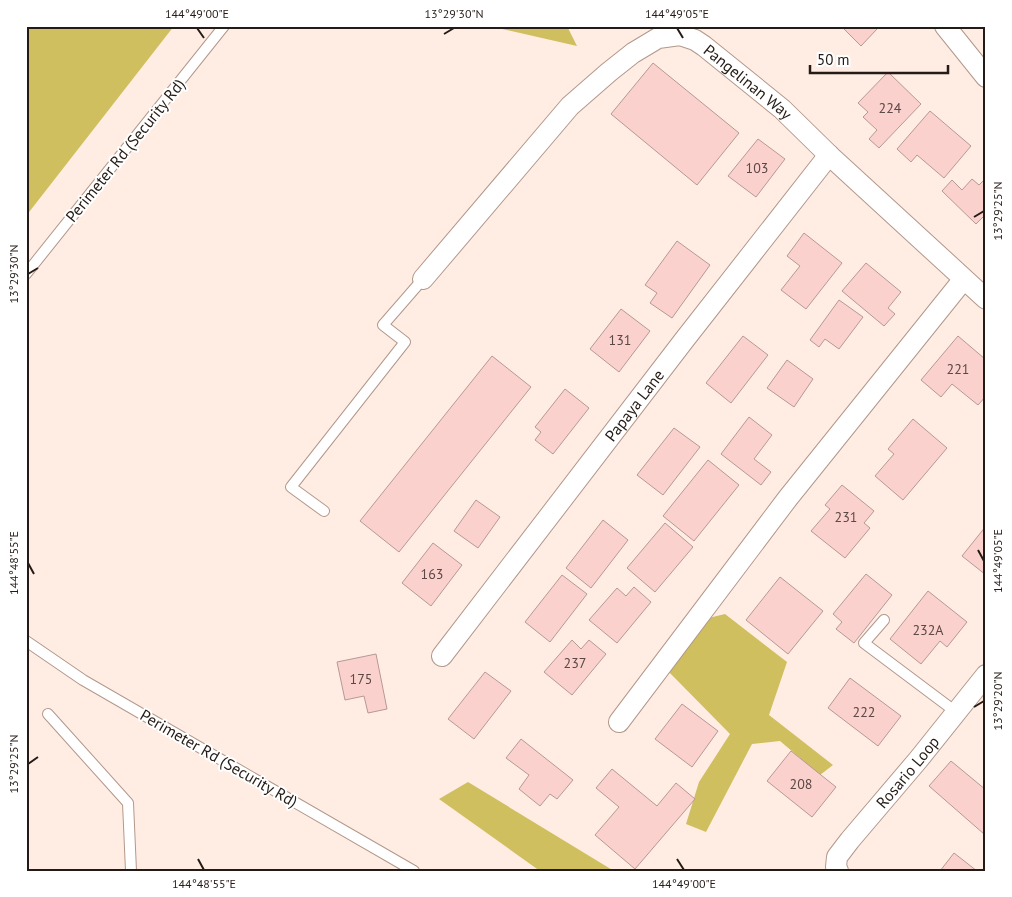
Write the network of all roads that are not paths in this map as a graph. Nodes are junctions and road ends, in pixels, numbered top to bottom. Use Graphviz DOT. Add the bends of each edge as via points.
graph roads {
  1 [pos="224,26"];
  2 [pos="945,26"];
  3 [pos="986,77"];
  4 [pos="829,155"];
  5 [pos="26,274"];
  6 [pos="423,279"];
  7 [pos="964,280"];
  8 [pos="986,299"];
  9 [pos="324,511"];
  10 [pos="884,620"];
  11 [pos="26,641"];
  12 [pos="442,656"];
  13 [pos="986,675"];
  14 [pos="956,712"];
  15 [pos="48,714"];
  16 [pos="619,722"];
  17 [pos="131,871"];
  18 [pos="414,871"];
  19 [pos="838,871"];
  1 -- 5 [label="lane, Perimeter Rd (Security Rd)"];
  2 -- 3 [label="street"];
  4 -- 6 [label="street, Pangelinan Way" via="782,109 695,40 680,35 658,38 633,53 570,106"];
  4 -- 7 [label="street, Pangelinan Way"];
  4 -- 12 [label="street, Papaya Lane"];
  6 -- 9 [label="lane" via="383,325 405,342 291,487"];
  7 -- 8 [label="street, Pangelinan Way"];
  7 -- 16 [label="street" via="788,498"];
  10 -- 14 [label="lane" via="864,643"];
  11 -- 18 [label="lane, Perimeter Rd (Security Rd)" via="83,680"];
  13 -- 14 [label="street, Rosario Loop"];
  14 -- 19 [label="street, Rosario Loop" via="836,857"];
  15 -- 17 [label="lane" via="128,803"];
}
